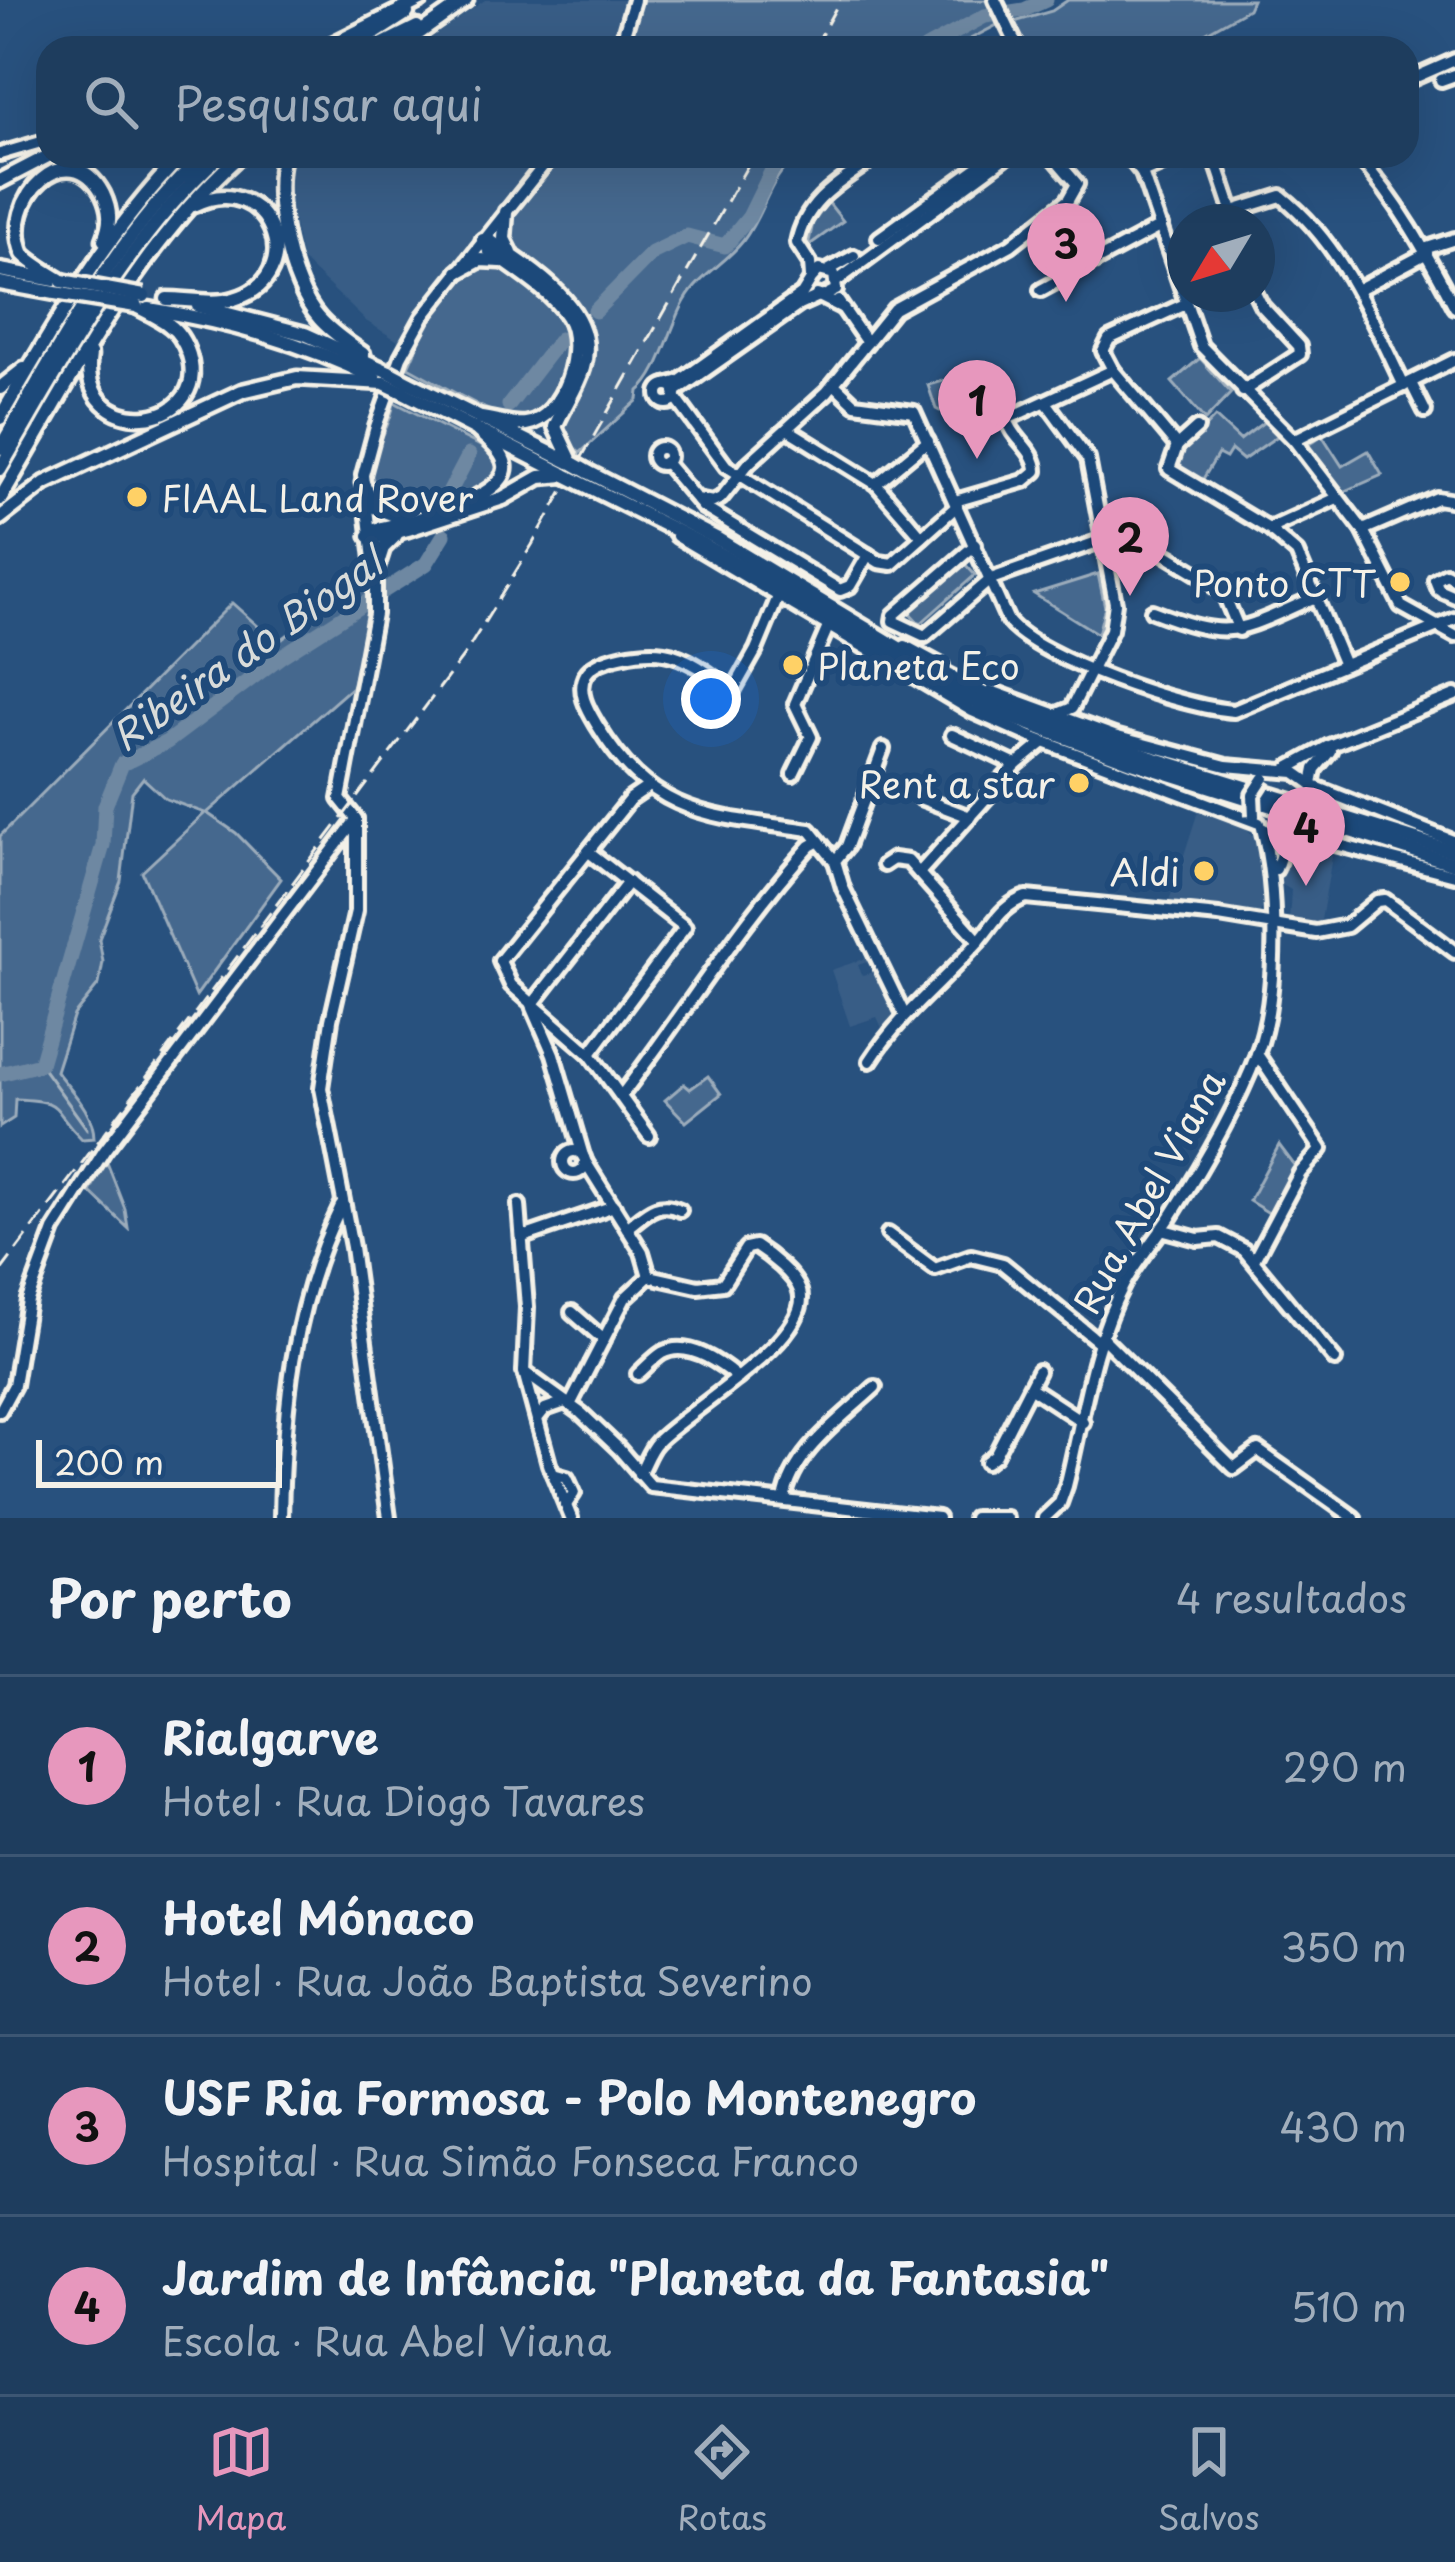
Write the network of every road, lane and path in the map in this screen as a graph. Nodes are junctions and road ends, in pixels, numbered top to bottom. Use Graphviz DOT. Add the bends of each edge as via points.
graph roads {
  1 [pos="425,0"];
  2 [pos="466,0"];
  3 [pos="634,0"];
  4 [pos="997,4"];
  5 [pos="450,11"];
  6 [pos="350,36"];
  7 [pos="370,36"];
  8 [pos="400,36"];
  9 [pos="415,36"];
  10 [pos="624,36"];
  11 [pos="1012,36"];
  12 [pos="1455,61"];
  13 [pos="1455,74"];
  14 [pos="1419,76"];
  15 [pos="1442,80"];
  16 [pos="36,144"];
  17 [pos="0,154"];
  18 [pos="36,162"];
  19 [pos="170,168"];
  20 [pos="190,168"];
  21 [pos="207,168"];
  22 [pos="227,168"];
  23 [pos="282,168"];
  24 [pos="541,168"];
  25 [pos="862,168"];
  26 [pos="976,168"];
  27 [pos="990,168"];
  28 [pos="1063,168"];
  29 [pos="1138,168"];
  30 [pos="1142,168"];
  31 [pos="1151,168"];
  32 [pos="1218,168"];
  33 [pos="1369,168"];
  34 [pos="1142,172"];
  35 [pos="0,181"];
  36 [pos="1230,204"];
  37 [pos="1263,204"];
  38 [pos="506,212"];
  39 [pos="175,221"];
  40 [pos="1161,226"];
  41 [pos="1455,238"];
  42 [pos="483,240"];
  43 [pos="1167,246"];
  44 [pos="1425,251"];
  45 [pos="806,256"];
  46 [pos="512,262"];
  47 [pos="0,270"];
  48 [pos="458,272"];
  49 [pos="87,273"];
  50 [pos="832,278"];
  51 [pos="811,279"];
  52 [pos="0,287"];
  53 [pos="59,287"];
  54 [pos="1041,290"];
  55 [pos="1358,290"];
  56 [pos="821,296"];
  57 [pos="167,299"];
  58 [pos="136,306"];
  59 [pos="841,307"];
  60 [pos="1455,307"];
  61 [pos="1168,312"];
  62 [pos="1188,312"];
  63 [pos="1268,312"];
  64 [pos="106,316"];
  65 [pos="867,343"];
  66 [pos="40,350"];
  67 [pos="1455,360"];
  68 [pos="1112,370"];
  69 [pos="385,375"];
  70 [pos="834,384"];
  71 [pos="1407,384"];
  72 [pos="0,388"];
  73 [pos="1243,392"];
  74 [pos="673,397"];
  75 [pos="1046,402"];
  76 [pos="1424,411"];
  77 [pos="0,418"];
  78 [pos="478,423"];
  79 [pos="1197,428"];
  80 [pos="787,429"];
  81 [pos="1294,440"];
  82 [pos="928,441"];
  83 [pos="1177,446"];
  84 [pos="0,448"];
  85 [pos="665,462"];
  86 [pos="0,469"];
  87 [pos="568,469"];
  88 [pos="739,474"];
  89 [pos="585,478"];
  90 [pos="363,483"];
  91 [pos="876,484"];
  92 [pos="721,498"];
  93 [pos="1337,498"];
  94 [pos="0,499"];
  95 [pos="697,499"];
  96 [pos="1455,500"];
  97 [pos="956,504"];
  98 [pos="649,516"];
  99 [pos="0,518"];
  100 [pos="724,518"];
  101 [pos="410,524"];
  102 [pos="1269,529"];
  103 [pos="1363,530"];
  104 [pos="369,536"];
  105 [pos="922,537"];
  106 [pos="1137,537"];
  107 [pos="1103,540"];
  108 [pos="975,545"];
  109 [pos="868,555"];
  110 [pos="991,579"];
  111 [pos="1455,579"];
  112 [pos="375,580"];
  113 [pos="778,597"];
  114 [pos="1316,597"];
  115 [pos="1455,597"];
  116 [pos="1401,606"];
  117 [pos="1152,611"];
  118 [pos="1455,619"];
  119 [pos="859,623"];
  120 [pos="1436,626"];
  121 [pos="828,628"];
  122 [pos="1239,629"];
  123 [pos="1455,636"];
  124 [pos="1402,640"];
  125 [pos="1344,665"];
  126 [pos="1088,669"];
  127 [pos="1455,695"];
  128 [pos="1077,697"];
  129 [pos="1055,715"];
  130 [pos="1084,726"];
  131 [pos="1012,729"];
  132 [pos="952,735"];
  133 [pos="1345,740"];
  134 [pos="1044,742"];
  135 [pos="883,749"];
  136 [pos="1016,765"];
  137 [pos="793,774"];
  138 [pos="1274,774"];
  139 [pos="649,786"];
  140 [pos="1314,788"];
  141 [pos="920,798"];
  142 [pos="970,817"];
  143 [pos="356,819"];
  144 [pos="1258,822"];
  145 [pos="1298,834"];
  146 [pos="819,841"];
  147 [pos="1455,842"];
  148 [pos="590,852"];
  149 [pos="1455,852"];
  150 [pos="835,861"];
  151 [pos="1455,864"];
  152 [pos="884,865"];
  153 [pos="919,873"];
  154 [pos="1455,875"];
  155 [pos="628,883"];
  156 [pos="1273,884"];
  157 [pos="1272,924"];
  158 [pos="979,941"];
  159 [pos="1455,952"];
  160 [pos="532,1005"];
  161 [pos="904,1014"];
  162 [pos="590,1054"];
  163 [pos="1257,1054"];
  164 [pos="869,1061"];
  165 [pos="621,1096"];
  166 [pos="649,1136"];
  167 [pos="342,1204"];
  168 [pos="519,1205"];
  169 [pos="614,1206"];
  170 [pos="680,1210"];
  171 [pos="627,1228"];
  172 [pos="1161,1229"];
  173 [pos="888,1234"];
  174 [pos="524,1237"];
  175 [pos="1254,1260"];
  176 [pos="649,1276"];
  177 [pos="572,1312"];
  178 [pos="1100,1339"];
  179 [pos="604,1340"];
  180 [pos="1335,1360"];
  181 [pos="1038,1371"];
  182 [pos="524,1372"];
  183 [pos="638,1374"];
  184 [pos="738,1378"];
  185 [pos="875,1387"];
  186 [pos="1031,1388"];
  187 [pos="568,1404"];
  188 [pos="0,1412"];
  189 [pos="537,1419"];
  190 [pos="1082,1422"];
  191 [pos="986,1462"];
  192 [pos="639,1474"];
  193 [pos="784,1500"];
  194 [pos="568,1512"];
  195 [pos="281,1518"];
  196 [pos="389,1518"];
  197 [pos="938,1518"];
  198 [pos="974,1518"];
  199 [pos="1006,1518"];
  200 [pos="1045,1518"];
  201 [pos="1354,1518"];
  1 -- 6 [label="main road"];
  1 -- 7 [label="main road"];
  2 -- 5 [label="main road"];
  3 -- 10 [label="street"];
  4 -- 11 [label="street"];
  5 -- 8 [label="main road"];
  5 -- 9 [label="main road"];
  12 -- 14 [label="street"];
  13 -- 15 [label="street"];
  16 -- 17 [label="street"];
  18 -- 35 [label="main road"];
  19 -- 49 [label="main road"];
  20 -- 84 [label="main road" via="103,275"];
  21 -- 86 [label="main road" via="115,277"];
  22 -- 39 [label="main road"];
  23 -- 69 [label="main road" via="279,201 307,301"];
  24 -- 38 [label="street"];
  25 -- 45 [label="street" via="814,204 796,243"];
  26 -- 50 [label="street"];
  27 -- 50 [label="street"];
  28 -- 65 [label="street" via="1077,184 1068,200 1011,244 902,303"];
  29 -- 34 [label="street"];
  30 -- 34 [label="street"];
  31 -- 34 [label="street"];
  32 -- 36 [label="street"];
  33 -- 44 [label="street"];
  34 -- 40 [label="street"];
  37 -- 55 [label="street" via="1281,196 1308,217"];
  38 -- 42 [label="street"];
  38 -- 46 [label="main road"];
  39 -- 57 [label="main road" via="204,200 246,201 269,222 276,250 268,275 243,295"];
  39 -- 64 [label="main road"];
  40 -- 43 [label="street"];
  40 -- 54 [label="street"];
  41 -- 44 [label="street"];
  42 -- 46 [label="main road"];
  42 -- 48 [label="street"];
  44 -- 55 [label="street"];
  44 -- 60 [label="street"];
  45 -- 50 [label="street"];
  45 -- 51 [label="street"];
  46 -- 48 [label="main road" via="480,260"];
  46 -- 78 [label="main road" via="568,317 576,355 538,419"];
  46 -- 87 [label="main road" via="563,298 582,327 583,369 555,428"];
  47 -- 53 [label="main road"];
  48 -- 90 [label="street" via="401,357"];
  49 -- 53 [label="main road" via="108,230 106,201 81,173 41,172 18,190 8,226 25,256"];
  49 -- 66 [label="main road"];
  50 -- 51 [label="street"];
  50 -- 56 [label="street"];
  50 -- 59 [label="street"];
  51 -- 56 [label="street"];
  51 -- 74 [label="street" via="802,294 680,381"];
  52 -- 53 [label="main road"];
  53 -- 57 [label="main road, bridge"];
  53 -- 58 [label="main road, bridge"];
  55 -- 71 [label="street"];
  56 -- 59 [label="street"];
  56 -- 74 [label="street"];
  57 -- 69 [label="main road" via="272,323"];
  58 -- 64 [label="main road" via="179,334 191,364 187,390 156,416 115,412 95,392 89,364"];
  58 -- 69 [label="main road" via="285,339"];
  59 -- 65 [label="street"];
  61 -- 68 [label="street" via="1109,339 1103,351"];
  62 -- 73 [label="street" via="1201,346"];
  63 -- 73 [label="street" via="1300,354"];
  64 -- 94 [label="main road"];
  65 -- 70 [label="street"];
  66 -- 72 [label="main road"];
  66 -- 77 [label="main road"];
  67 -- 71 [label="street"];
  68 -- 75 [label="street"];
  68 -- 83 [label="street"];
  69 -- 78 [label="main road, bridge"];
  69 -- 99 [label="main road" via="297,378 242,391 45,483"];
  70 -- 80 [label="street"];
  70 -- 82 [label="street" via="855,404 914,412"];
  71 -- 76 [label="street"];
  71 -- 81 [label="street"];
  73 -- 81 [label="street"];
  74 -- 88 [label="street"];
  75 -- 97 [label="street" via="1007,419 1036,471"];
  75 -- 107 [label="street" via="1088,459"];
  78 -- 87 [label="main road"];
  78 -- 101 [label="main road" via="504,460 499,485"];
  79 -- 83 [label="street"];
  80 -- 88 [label="street"];
  80 -- 91 [label="street"];
  81 -- 93 [label="street"];
  82 -- 91 [label="street"];
  82 -- 97 [label="street"];
  83 -- 102 [label="street" via="1169,469"];
  85 -- 95 [label="street"];
  87 -- 89 [label="main road, bridge"];
  87 -- 101 [label="main road"];
  88 -- 92 [label="street"];
  88 -- 109 [label="street"];
  89 -- 98 [label="main road"];
  89 -- 119 [label="main road" via="702,531"];
  90 -- 101 [label="main road" via="376,508"];
  90 -- 104 [label="street"];
  91 -- 105 [label="street"];
  92 -- 95 [label="street"];
  92 -- 100 [label="street"];
  93 -- 102 [label="street"];
  93 -- 103 [label="street"];
  95 -- 100 [label="street"];
  96 -- 103 [label="street" via="1437,498"];
  97 -- 105 [label="street"];
  97 -- 108 [label="street"];
  98 -- 113 [label="street"];
  98 -- 151 [label="main road" via="989,709 1132,763"];
  100 -- 109 [label="street" via="840,590"];
  101 -- 104 [label="main road"];
  101 -- 112 [label="main road" via="383,548"];
  102 -- 114 [label="street" via="1298,553"];
  103 -- 116 [label="street"];
  104 -- 112 [label="street"];
  105 -- 109 [label="street" via="892,564"];
  106 -- 122 [label="street" via="1224,594"];
  107 -- 110 [label="street"];
  107 -- 126 [label="street" via="1115,603 1111,630"];
  108 -- 110 [label="street"];
  108 -- 110 [label="street" via="892,621 925,636"];
  110 -- 126 [label="street" via="1015,629"];
  111 -- 115 [label="street" via="1435,580"];
  112 -- 143 [label="street" via="340,799"];
  113 -- 121 [label="street"];
  113 -- 139 [label="street" via="734,689 664,652 597,663 585,676 583,697 599,728"];
  114 -- 122 [label="street"];
  114 -- 125 [label="street"];
  116 -- 120 [label="street"];
  116 -- 124 [label="street" via="1408,629"];
  117 -- 122 [label="street" via="1200,629"];
  118 -- 120 [label="street"];
  119 -- 129 [label="street"];
  119 -- 149 [label="main road" via="960,682 1078,733"];
  120 -- 123 [label="street"];
  120 -- 124 [label="street"];
  121 -- 131 [label="street"];
  121 -- 137 [label="street" via="795,704 811,737"];
  124 -- 125 [label="street"];
  125 -- 126 [label="street" via="1234,711"];
  126 -- 128 [label="street"];
  127 -- 133 [label="street"];
  128 -- 129 [label="street"];
  128 -- 130 [label="street"];
  129 -- 130 [label="street"];
  130 -- 138 [label="street"];
  131 -- 134 [label="street"];
  131 -- 136 [label="street" via="1024,746"];
  132 -- 136 [label="street"];
  133 -- 138 [label="street"];
  133 -- 140 [label="street" via="1321,759"];
  134 -- 136 [label="street"];
  134 -- 144 [label="street"];
  135 -- 150 [label="street"];
  136 -- 142 [label="street"];
  138 -- 140 [label="street" via="1295,772"];
  138 -- 144 [label="street, bridge" via="1253,795"];
  139 -- 146 [label="street" via="688,810 810,830"];
  139 -- 148 [label="street"];
  140 -- 145 [label="street, bridge" via="1316,816"];
  140 -- 147 [label="street"];
  141 -- 142 [label="street"];
  142 -- 153 [label="street"];
  143 -- 167 [label="street" via="356,910 321,1088"];
  143 -- 188 [label="street" via="104,1151 54,1230"];
  144 -- 145 [label="street" via="1275,835"];
  144 -- 156 [label="street, Rua Abel Viana"];
  145 -- 154 [label="street"];
  145 -- 156 [label="street, Rua Abel Viana" via="1277,862"];
  146 -- 150 [label="street"];
  146 -- 165 [label="street" via="763,898"];
  148 -- 155 [label="street"];
  148 -- 160 [label="street" via="500,962"];
  150 -- 161 [label="street"];
  152 -- 153 [label="street" via="900,858"];
  153 -- 158 [label="street"];
  155 -- 160 [label="street"];
  155 -- 162 [label="street" via="685,927"];
  156 -- 157 [label="street, Rua Abel Viana"];
  157 -- 158 [label="street" via="1026,898 1002,909"];
  157 -- 159 [label="street" via="1332,931 1385,900"];
  157 -- 163 [label="street, Rua Abel Viana"];
  158 -- 161 [label="street"];
  160 -- 162 [label="street"];
  160 -- 169 [label="street" via="584,1159"];
  161 -- 164 [label="street"];
  162 -- 165 [label="street"];
  163 -- 172 [label="street, Rua Abel Viana"];
  163 -- 175 [label="street" via="1321,1149"];
  165 -- 166 [label="street"];
  167 -- 195 [label="street" via="298,1324 283,1420"];
  167 -- 196 [label="street"];
  168 -- 174 [label="street"];
  169 -- 171 [label="street"];
  169 -- 174 [label="street"];
  170 -- 171 [label="street" via="656,1205"];
  171 -- 176 [label="street"];
  172 -- 175 [label="street" via="1219,1238"];
  172 -- 178 [label="street, Rua Abel Viana" via="1124,1283"];
  173 -- 178 [label="street" via="935,1269 979,1256 1004,1264"];
  174 -- 182 [label="street"];
  175 -- 180 [label="street"];
  176 -- 179 [label="street" via="626,1298"];
  176 -- 184 [label="street" via="723,1284 754,1246 800,1288 801,1305 781,1339"];
  177 -- 179 [label="street"];
  178 -- 190 [label="street, Rua Abel Viana"];
  178 -- 201 [label="street" via="1234,1468 1258,1450"];
  179 -- 187 [label="street"];
  181 -- 186 [label="street"];
  182 -- 187 [label="street"];
  182 -- 189 [label="street"];
  183 -- 184 [label="street" via="679,1349 718,1361"];
  184 -- 192 [label="street" via="656,1443"];
  185 -- 193 [label="street" via="800,1460"];
  186 -- 190 [label="street"];
  186 -- 191 [label="street"];
  187 -- 189 [label="street" via="553,1404"];
  187 -- 192 [label="street"];
  189 -- 194 [label="street"];
  190 -- 200 [label="street, Rua Abel Viana" via="1060,1503"];
  192 -- 193 [label="street" via="665,1490"];
  193 -- 197 [label="street"];
  198 -- 199 [label="street"];
}
